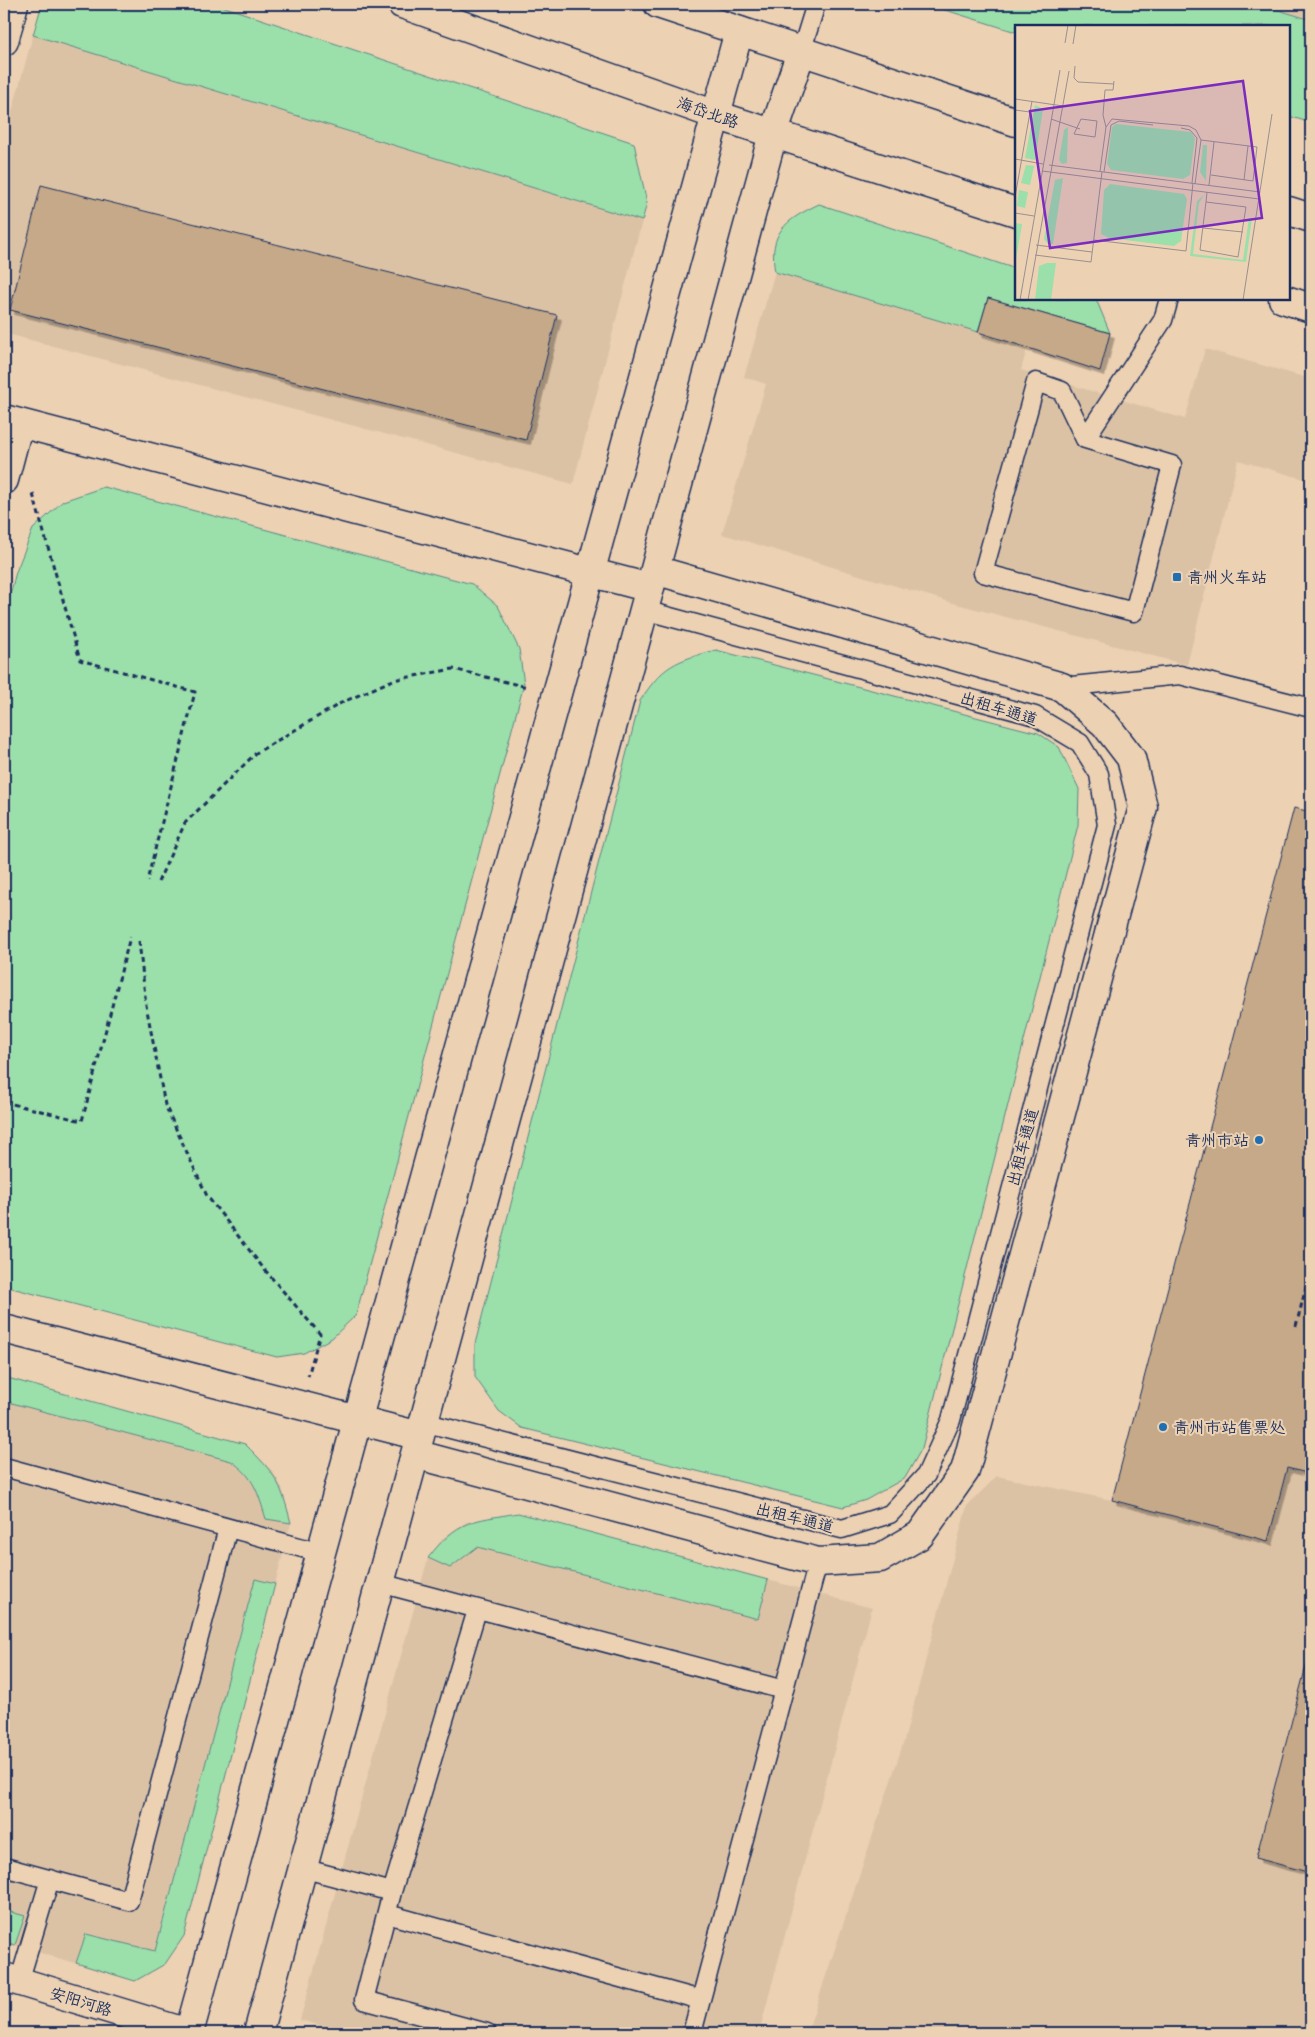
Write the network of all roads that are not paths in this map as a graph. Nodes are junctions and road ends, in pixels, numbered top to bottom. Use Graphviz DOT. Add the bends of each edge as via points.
graph roads {
  1 [pos="14,4"];
  2 [pos="402,4"];
  3 [pos="658,4"];
  4 [pos="816,4"];
  5 [pos="739,31"];
  6 [pos="4,41"];
  7 [pos="801,52"];
  8 [pos="716,115"];
  9 [pos="1015,122"];
  10 [pos="773,134"];
  11 [pos="1290,211"];
  12 [pos="1015,212"];
  13 [pos="1311,218"];
  14 [pos="1169,300"];
  15 [pos="1286,300"];
  16 [pos="1311,308"];
  17 [pos="11,421"];
  18 [pos="1085,440"];
  19 [pos="4,480"];
  20 [pos="590,572"];
  21 [pos="650,590"];
  22 [pos="1062,687"];
  23 [pos="1311,708"];
  24 [pos="4,1329"];
  25 [pos="358,1420"];
  26 [pos="419,1437"];
  27 [pos="4,1467"];
  28 [pos="228,1528"];
  29 [pos="321,1553"];
  30 [pos="818,1562"];
  31 [pos="380,1583"];
  32 [pos="477,1610"];
  33 [pos="784,1690"];
  34 [pos="4,1867"];
  35 [pos="302,1868"];
  36 [pos="50,1879"];
  37 [pos="392,1892"];
  38 [pos="387,1914"];
  39 [pos="12,1980"];
  40 [pos="701,2000"];
  41 [pos="188,2033"];
  42 [pos="258,2033"];
  43 [pos="487,2033"];
  44 [pos="692,2033"];
  1 -- 6 [label="main road"];
  2 -- 8 [label="main road, 海岱北路"];
  3 -- 5 [label="main road"];
  4 -- 7 [label="lane"];
  5 -- 7 [label="main road"];
  5 -- 8 [label="main road"];
  7 -- 9 [label="main road"];
  7 -- 10 [label="main road"];
  8 -- 10 [label="main road, 海岱北路"];
  8 -- 20 [label="main road"];
  10 -- 12 [label="main road, 海岱北路"];
  10 -- 21 [label="main road"];
  11 -- 13 [label="main road"];
  14 -- 18 [label="lane" via="1163,320"];
  15 -- 16 [label="main road"];
  17 -- 19 [label="main road"];
  17 -- 20 [label="main road"];
  18 -- 18 [label="lane" via="1062,391 1036,382 982,573 1134,612 1172,465"];
  20 -- 21 [label="main road"];
  20 -- 25 [label="main road"];
  21 -- 22 [label="main road"];
  21 -- 26 [label="main road"];
  21 -- 26 [label="lane, 出租车通道" via="1035,716 1080,743 1099,774 1107,825 951,1420 926,1475 890,1514 842,1529"];
  22 -- 23 [label="lane" via="1180,675"];
  22 -- 30 [label="main road" via="1105,724 1131,758 1143,807 965,1471 920,1535 880,1558"];
  24 -- 25 [label="main road"];
  25 -- 26 [label="main road"];
  25 -- 29 [label="main road"];
  26 -- 30 [label="main road"];
  26 -- 31 [label="main road"];
  27 -- 28 [label="lane"];
  28 -- 29 [label="lane"];
  28 -- 36 [label="lane" via="129,1901"];
  29 -- 41 [label="main road"];
  30 -- 33 [label="lane"];
  31 -- 32 [label="lane"];
  31 -- 35 [label="main road"];
  32 -- 33 [label="lane"];
  32 -- 37 [label="lane"];
  33 -- 40 [label="lane"];
  34 -- 36 [label="lane"];
  35 -- 37 [label="lane"];
  35 -- 42 [label="main road"];
  36 -- 39 [label="lane"];
  37 -- 38 [label="lane"];
  38 -- 40 [label="lane"];
  38 -- 43 [label="lane" via="364,2000"];
  39 -- 41 [label="main road, 安阳河路"];
  40 -- 44 [label="lane"];
}
